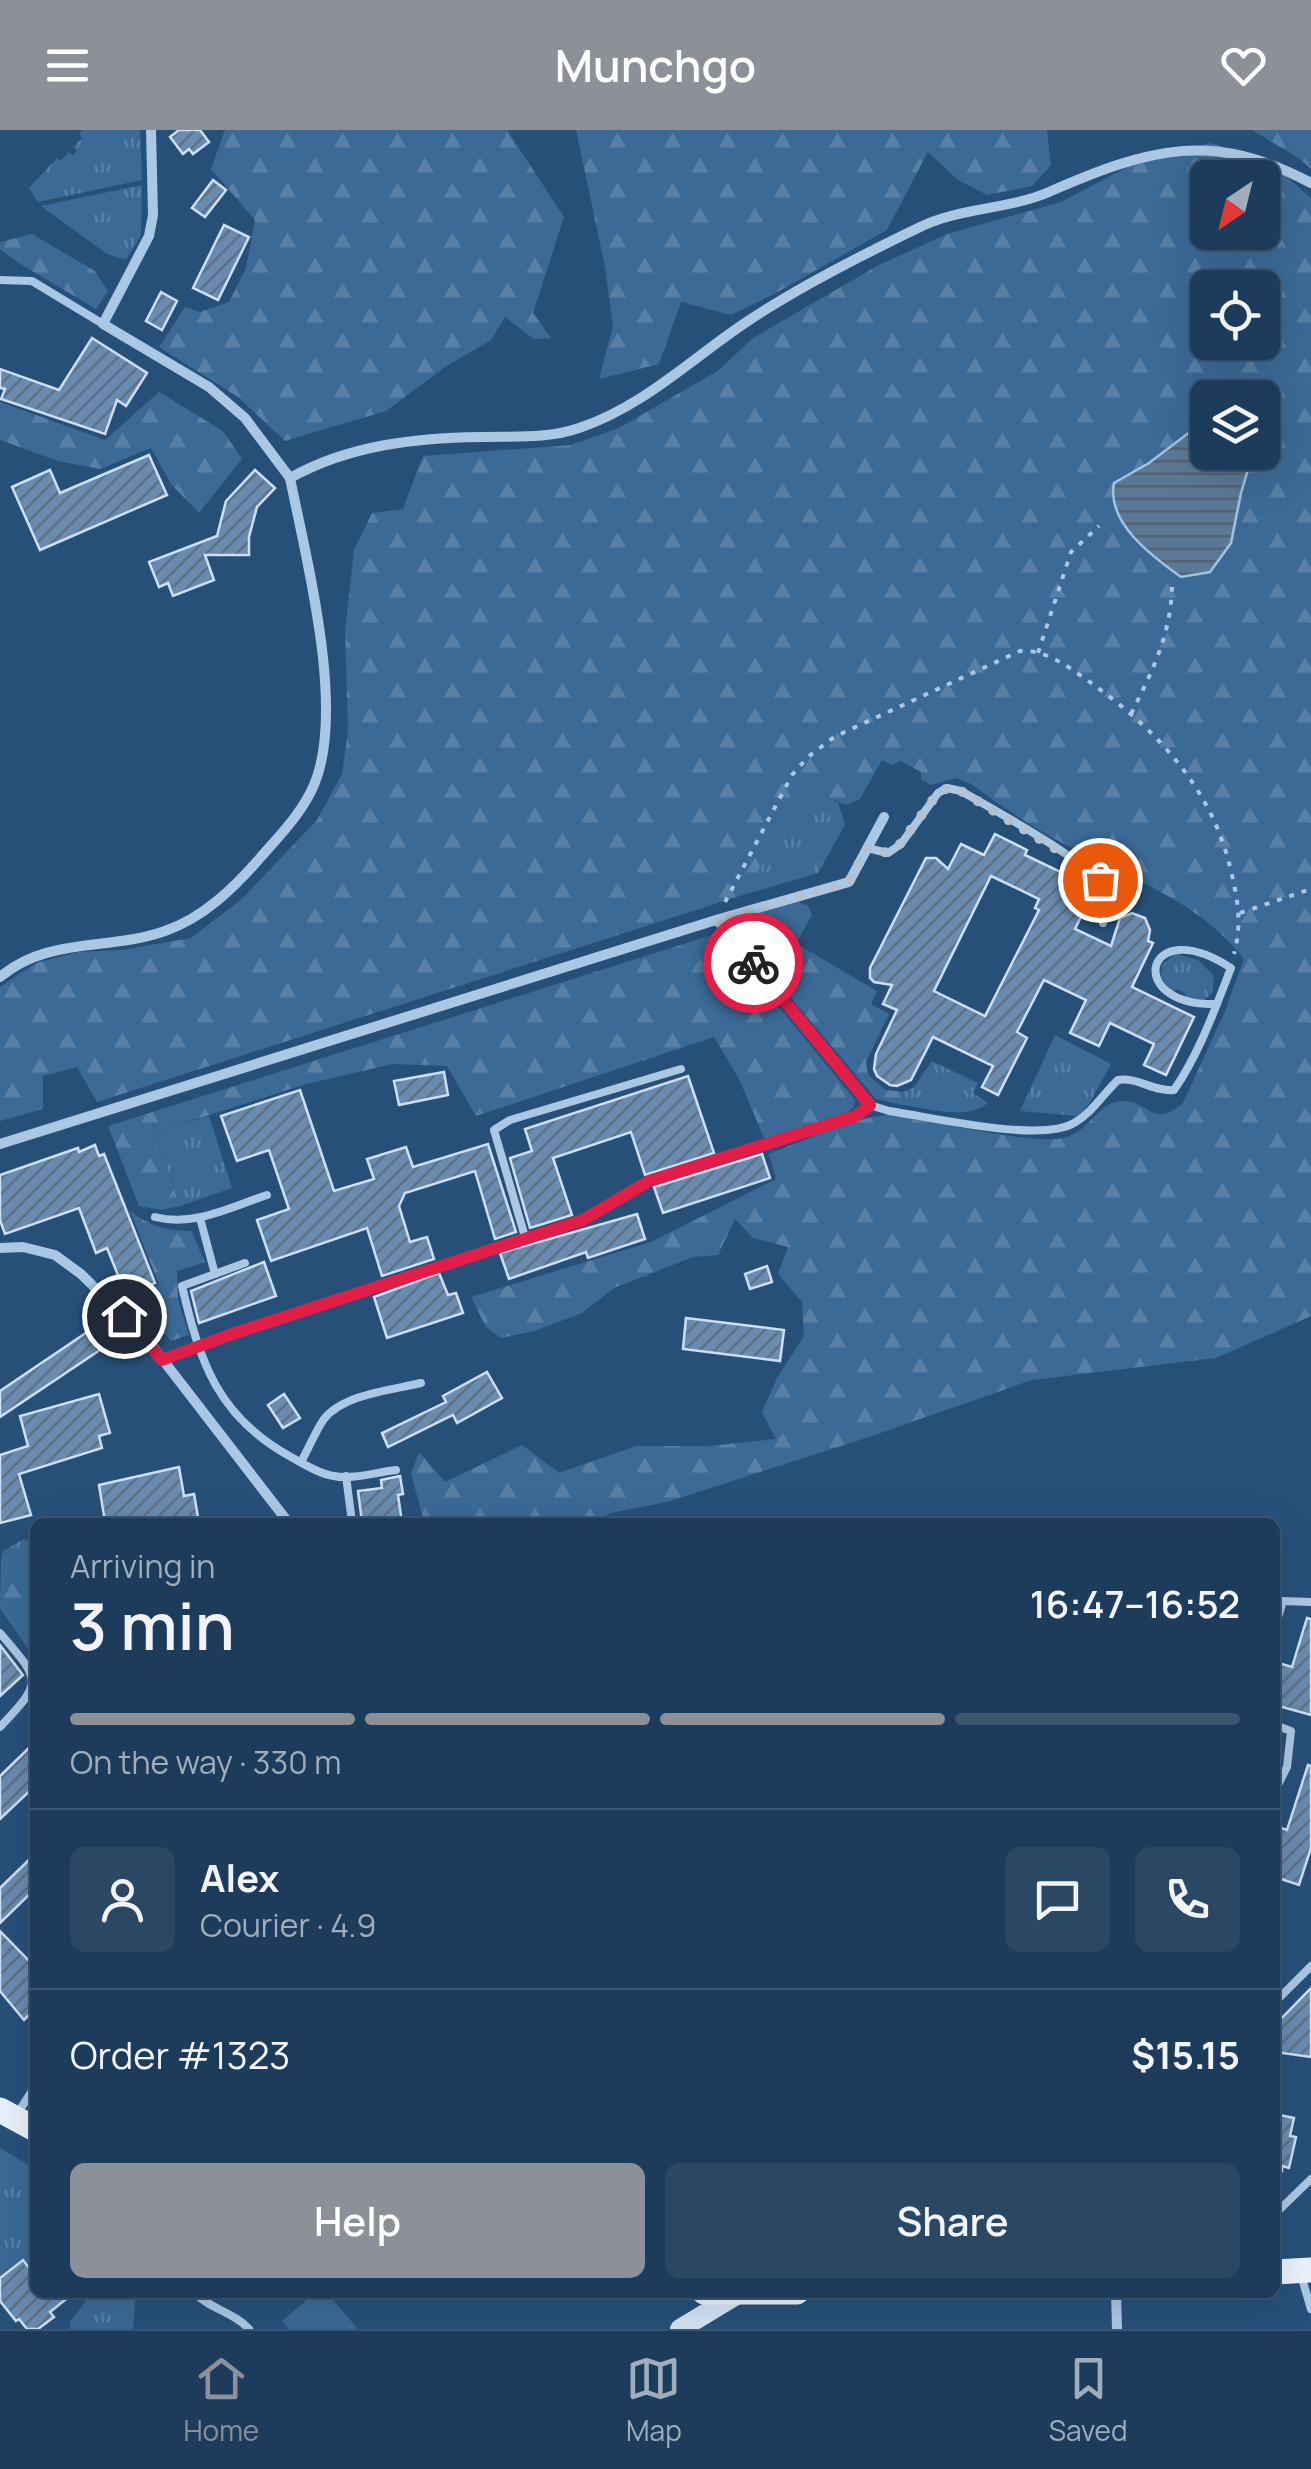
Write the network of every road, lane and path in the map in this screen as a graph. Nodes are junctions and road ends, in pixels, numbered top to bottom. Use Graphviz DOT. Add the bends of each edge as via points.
graph roads {
  1 [pos="151,130"];
  2 [pos="1168,140"];
  3 [pos="1263,147"];
  4 [pos="1311,183"];
  5 [pos="0,280"];
  6 [pos="103,324"];
  7 [pos="290,478"];
  8 [pos="1099,526"];
  9 [pos="1172,587"];
  10 [pos="1038,653"];
  11 [pos="1132,714"];
  12 [pos="884,817"];
  13 [pos="867,848"];
  14 [pos="1311,890"];
  15 [pos="1239,914"];
  16 [pos="716,920"];
  17 [pos="1103,923"];
  18 [pos="1230,968"];
  19 [pos="0,977"];
  20 [pos="1216,1004"];
  21 [pos="680,1068"];
  22 [pos="870,1105"];
  23 [pos="0,1144"];
  24 [pos="266,1195"];
  25 [pos="155,1217"];
  26 [pos="200,1218"];
  27 [pos="524,1237"];
  28 [pos="0,1248"];
  29 [pos="245,1264"];
  30 [pos="216,1274"];
  31 [pos="196,1346"];
  32 [pos="162,1360"];
  33 [pos="421,1383"];
  34 [pos="301,1462"];
  35 [pos="396,1470"];
  36 [pos="346,1476"];
  37 [pos="285,1518"];
  38 [pos="351,1518"];
  39 [pos="1280,1601"];
  40 [pos="1311,1602"];
  41 [pos="0,1633"];
  42 [pos="30,1669"];
  43 [pos="30,1696"];
  44 [pos="0,1727"];
  45 [pos="1280,1727"];
  46 [pos="1280,1782"];
  47 [pos="1311,1966"];
  48 [pos="1280,1997"];
  49 [pos="30,2095"];
  50 [pos="16,2119"];
  51 [pos="1311,2178"];
  52 [pos="1280,2209"];
  53 [pos="1295,2271"];
  54 [pos="200,2298"];
  55 [pos="731,2298"];
  56 [pos="1116,2298"];
  57 [pos="1311,2309"];
  58 [pos="250,2329"];
  59 [pos="680,2329"];
  60 [pos="1117,2329"];
  1 -- 6 [label="street" via="148,236"];
  2 -- 7 [label="street" via="1128,152 1046,194 969,209 918,228 751,319 642,398 576,429 414,439"];
  3 -- 4 [label="street"];
  5 -- 6 [label="lane" via="32,281"];
  6 -- 7 [label="street" via="208,387 245,418"];
  7 -- 19 [label="street" via="325,678 322,763 308,799 251,868 184,924 34,954"];
  8 -- 10 [label="path" via="1071,552"];
  9 -- 11 [label="path" via="1161,652"];
  10 -- 11 [label="path"];
  10 -- 16 [label="path" via="1020,651 917,696 808,757"];
  11 -- 15 [label="path" via="1199,788 1225,845"];
  12 -- 13 [label="street"];
  13 -- 16 [label="street" via="849,882"];
  13 -- 17 [label="lane" via="888,853 938,793 961,791 1100,880 1108,896"];
  14 -- 15 [label="path"];
  15 -- 18 [label="path"];
  16 -- 22 [label="lane"];
  16 -- 23 [label="street"];
  18 -- 20 [label="lane"];
  18 -- 20 [label="lane" via="1190,948 1169,950 1155,966 1158,982 1176,999"];
  20 -- 22 [label="lane" via="1174,1090 1118,1080 1078,1122 1060,1130 1018,1130"];
  21 -- 27 [label="lane" via="494,1130"];
  22 -- 27 [label="lane" via="837,1123 649,1181 583,1220"];
  24 -- 26 [label="lane"];
  25 -- 26 [label="lane"];
  26 -- 30 [label="lane"];
  27 -- 31 [label="lane"];
  28 -- 32 [label="street" via="55,1255"];
  29 -- 30 [label="lane"];
  30 -- 31 [label="lane" via="182,1286"];
  31 -- 32 [label="lane"];
  31 -- 34 [label="lane" via="214,1385 255,1434"];
  32 -- 37 [label="street"];
  33 -- 34 [label="lane" via="333,1410"];
  34 -- 36 [label="lane"];
  35 -- 36 [label="lane"];
  36 -- 38 [label="lane"];
  39 -- 40 [label="lane"];
  41 -- 42 [label="lane"];
  43 -- 44 [label="lane"];
  45 -- 46 [label="lane" via="1291,1732"];
  47 -- 48 [label="lane"];
  49 -- 50 [label="lane"];
  51 -- 52 [label="lane"];
  53 -- 57 [label="lane"];
  54 -- 58 [label="lane"];
  55 -- 59 [label="main road"];
  56 -- 60 [label="street"];
}
